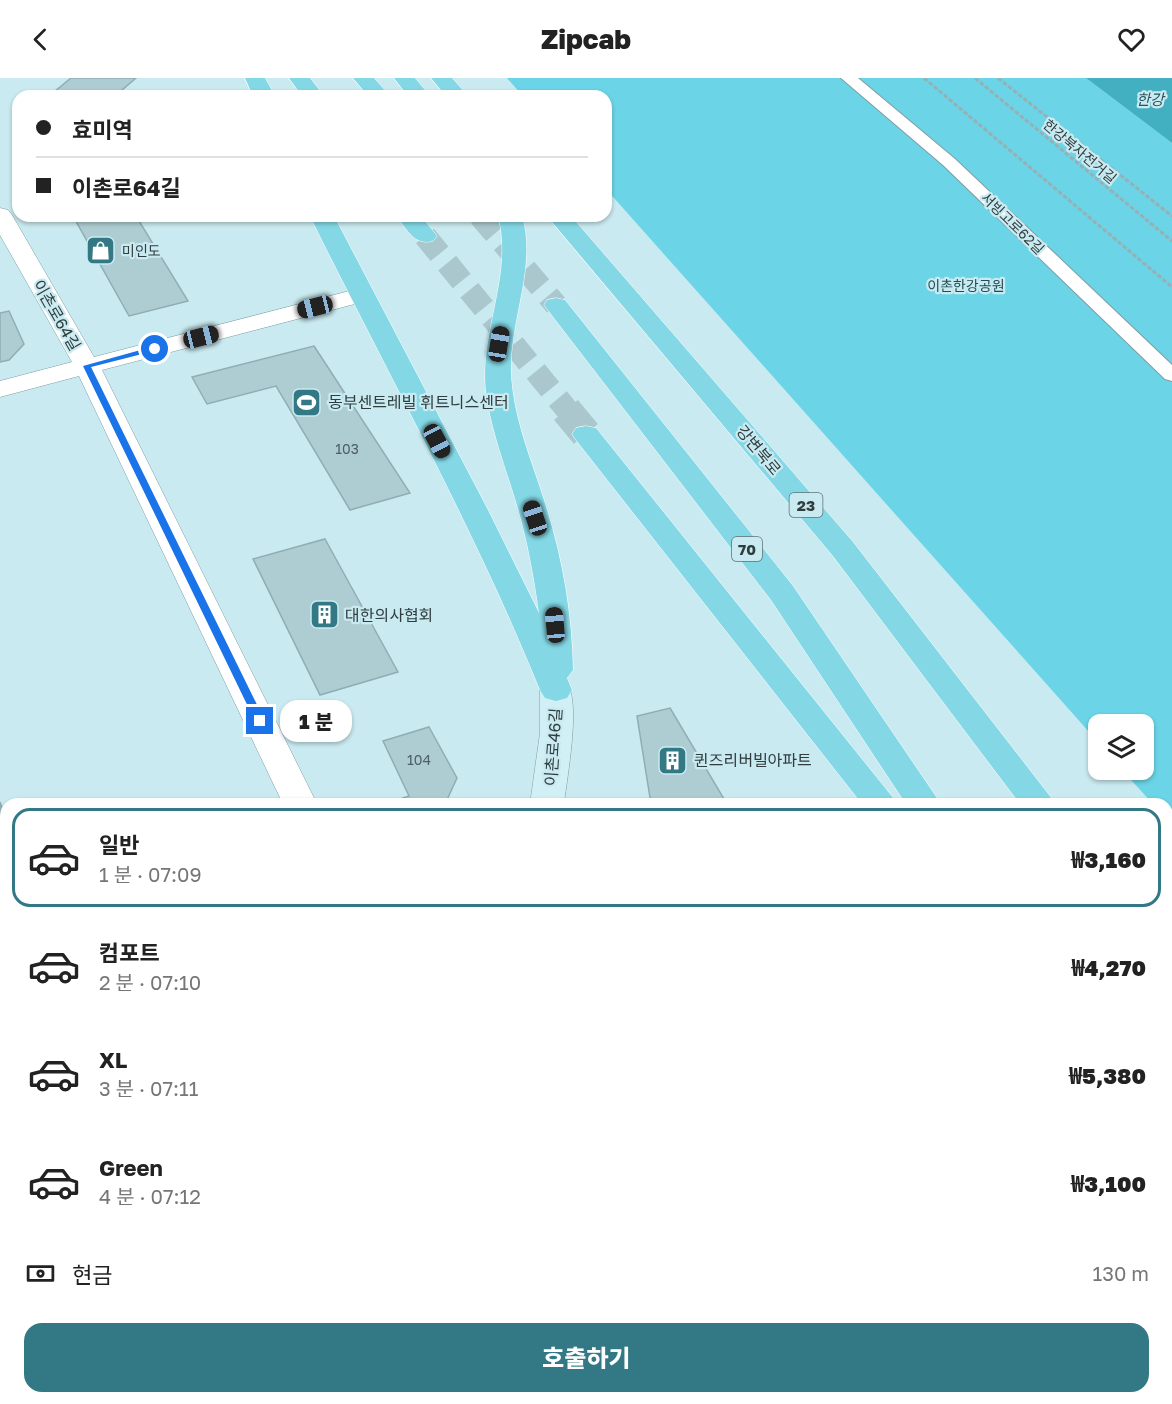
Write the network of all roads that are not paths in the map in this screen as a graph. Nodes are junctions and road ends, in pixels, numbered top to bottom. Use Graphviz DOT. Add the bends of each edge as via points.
graph roads {
  1 [pos="299,78"];
  2 [pos="363,78"];
  3 [pos="404,78"];
  4 [pos="441,78"];
  5 [pos="849,78"];
  6 [pos="308,90"];
  7 [pos="374,90"];
  8 [pos="414,90"];
  9 [pos="452,90"];
  10 [pos="0,215"];
  11 [pos="325,222"];
  12 [pos="414,222"];
  13 [pos="511,222"];
  14 [pos="564,222"];
  15 [pos="425,236"];
  16 [pos="361,295"];
  17 [pos="556,305"];
  18 [pos="87,366"];
  19 [pos="1172,375"];
  20 [pos="0,389"];
  21 [pos="586,434"];
  22 [pos="556,690"];
  23 [pos="297,798"];
  24 [pos="548,798"];
  25 [pos="876,798"];
  26 [pos="920,798"];
  27 [pos="1035,798"];
  1 -- 6 [label="highway"];
  2 -- 7 [label="highway"];
  3 -- 8 [label="highway"];
  4 -- 9 [label="highway"];
  5 -- 19 [label="lane, 서빙고로62길" via="950,162"];
  10 -- 18 [label="street, 이촌로64길"];
  11 -- 16 [label="highway"];
  12 -- 15 [label="highway"];
  13 -- 22 [label="highway" via="513,266 499,344 498,373 512,446 552,588"];
  14 -- 27 [label="highway, 강변북로 / 23" via="843,549"];
  16 -- 18 [label="street"];
  16 -- 22 [label="highway" via="513,587"];
  17 -- 26 [label="highway, 70" via="782,593"];
  18 -- 20 [label="street"];
  18 -- 23 [label="street, 이촌로64길"];
  21 -- 25 [label="highway"];
  22 -- 24 [label="main road, 이촌로46길" via="556,733"];
}
